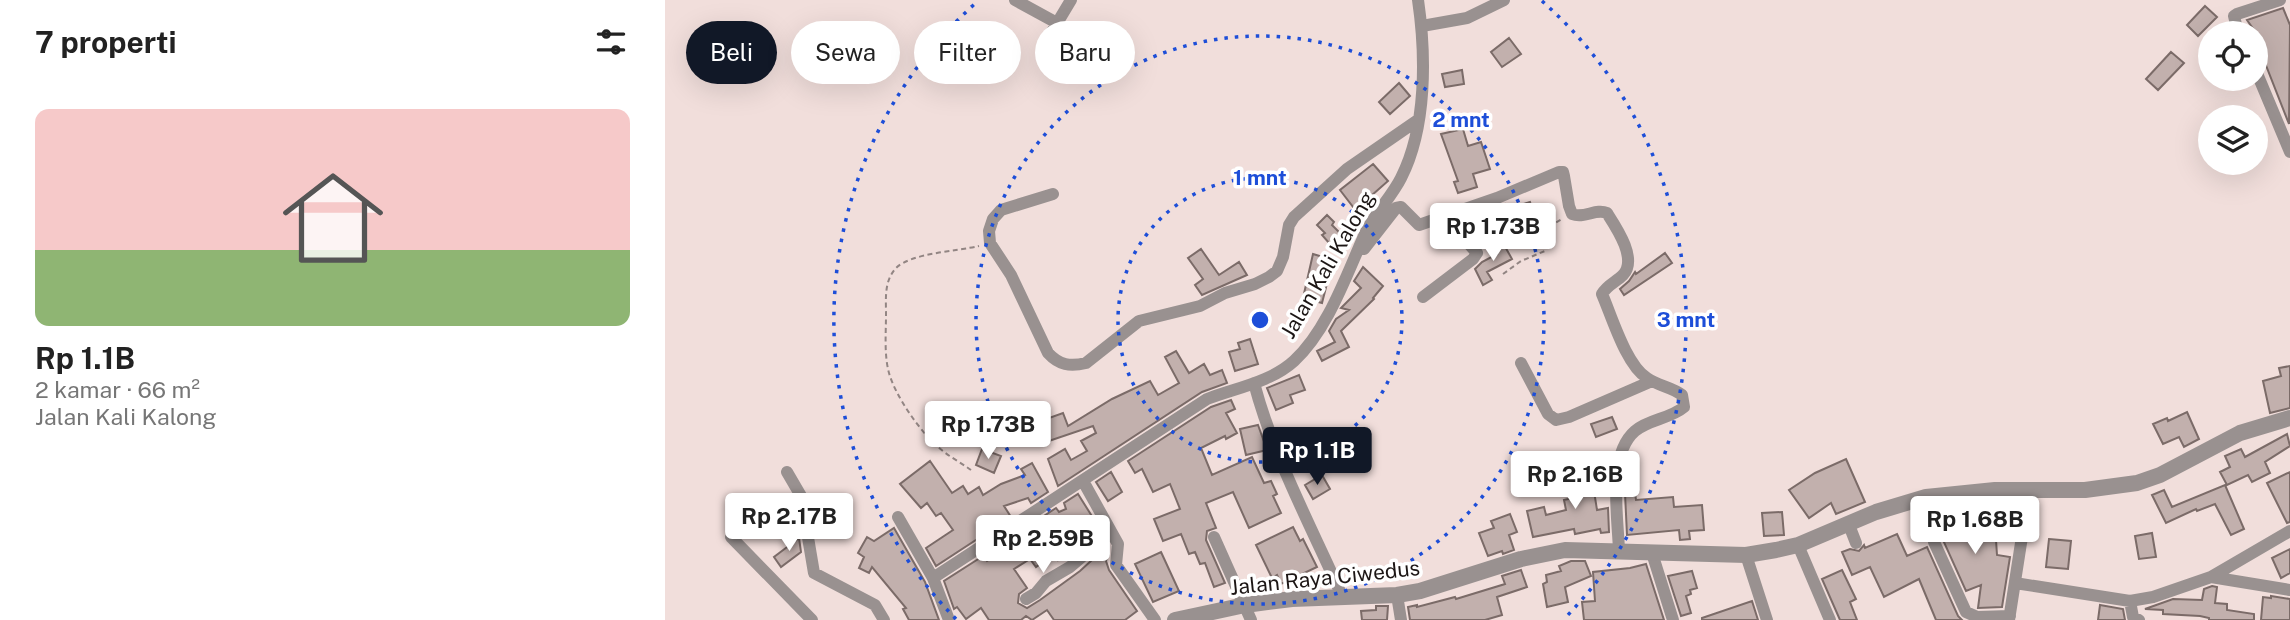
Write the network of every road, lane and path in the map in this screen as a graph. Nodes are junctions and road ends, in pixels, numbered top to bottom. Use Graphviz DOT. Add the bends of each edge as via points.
graph roads {
  1 [pos="1015,0"];
  2 [pos="1071,0"];
  3 [pos="1417,0"];
  4 [pos="1504,0"];
  5 [pos="2280,0"];
  6 [pos="1053,21"];
  7 [pos="1058,21"];
  8 [pos="2235,21"];
  9 [pos="1422,26"];
  10 [pos="2264,91"];
  11 [pos="1418,120"];
  12 [pos="2290,152"];
  13 [pos="1053,194"];
  14 [pos="1572,214"];
  15 [pos="1443,215"];
  16 [pos="990,243"];
  17 [pos="1354,260"];
  18 [pos="1503,274"];
  19 [pos="1423,297"];
  20 [pos="1521,363"];
  21 [pos="1652,381"];
  22 [pos="1254,383"];
  23 [pos="2290,418"];
  24 [pos="971,470"];
  25 [pos="787,472"];
  26 [pos="1083,481"];
  27 [pos="2033,489"];
  28 [pos="898,517"];
  29 [pos="1849,525"];
  30 [pos="2290,531"];
  31 [pos="1111,532"];
  32 [pos="731,537"];
  33 [pos="1214,537"];
  34 [pos="1934,542"];
  35 [pos="1856,543"];
  36 [pos="1798,545"];
  37 [pos="1619,551"];
  38 [pos="1652,553"];
  39 [pos="1746,555"];
  40 [pos="2211,577"];
  41 [pos="933,578"];
  42 [pos="2015,583"];
  43 [pos="2290,590"];
  44 [pos="1397,595"];
  45 [pos="1342,596"];
  46 [pos="1026,599"];
  47 [pos="2130,601"];
  48 [pos="1248,613"];
  49 [pos="2010,618"];
  50 [pos="812,620"];
  51 [pos="884,620"];
  52 [pos="949,620"];
  53 [pos="1155,620"];
  54 [pos="1175,620"];
  55 [pos="1401,620"];
  56 [pos="1673,620"];
  57 [pos="1767,620"];
  58 [pos="1830,620"];
  59 [pos="2139,620"];
  1 -- 6 [label="street"];
  2 -- 7 [label="street"];
  3 -- 9 [label="street, Jalan Kali Kalong"];
  4 -- 9 [label="street" via="1467,18"];
  5 -- 8 [label="street" via="2237,14"];
  9 -- 11 [label="street, Jalan Kali Kalong"];
  10 -- 12 [label="street"];
  11 -- 16 [label="street" via="1347,169 1294,217 1283,257 1269,277 1200,306 1139,321 1086,363 1068,365 1048,353 1011,275"];
  11 -- 17 [label="street, Jalan Kali Kalong" via="1408,165 1365,232"];
  13 -- 16 [label="street" via="1001,209 989,231"];
  14 -- 15 [label="street" via="1565,176 1559,172"];
  14 -- 18 [label="path" via="1543,228 1545,251"];
  14 -- 21 [label="street" via="1604,211 1621,235 1627,269 1602,294 1637,370"];
  15 -- 17 [label="street" via="1419,225 1401,207 1396,208"];
  15 -- 19 [label="street" via="1477,253"];
  16 -- 24 [label="path" via="913,259 896,269 886,288 889,375 936,446"];
  17 -- 22 [label="street, Jalan Kali Kalong" via="1307,346 1282,371"];
  20 -- 21 [label="street" via="1548,414 1559,420"];
  21 -- 37 [label="street" via="1682,395 1684,407 1635,431 1620,455"];
  22 -- 26 [label="street, Jalan Kali Kalong" via="1207,399"];
  22 -- 45 [label="street" via="1293,494"];
  23 -- 27 [label="street, Jalan Raya Ciwedus" via="2240,433 2137,483 2085,490"];
  25 -- 51 [label="street" via="801,496 814,573 875,605"];
  26 -- 31 [label="street"];
  26 -- 41 [label="street, Jalan Kali Kalong"];
  27 -- 29 [label="street, Jalan Raya Ciwedus" via="1926,497"];
  27 -- 42 [label="street"];
  28 -- 41 [label="street"];
  29 -- 35 [label="street"];
  29 -- 36 [label="street, Jalan Raya Ciwedus"];
  30 -- 40 [label="street"];
  31 -- 46 [label="street"];
  31 -- 53 [label="street" via="1119,545 1116,565"];
  32 -- 50 [label="street"];
  33 -- 48 [label="street"];
  34 -- 49 [label="street" via="1966,612"];
  36 -- 39 [label="street, Jalan Raya Ciwedus"];
  36 -- 58 [label="street"];
  37 -- 38 [label="street, Jalan Raya Ciwedus"];
  37 -- 44 [label="street, Jalan Raya Ciwedus" via="1545,553"];
  38 -- 39 [label="street, Jalan Raya Ciwedus"];
  38 -- 56 [label="street"];
  39 -- 57 [label="street"];
  40 -- 43 [label="street"];
  40 -- 47 [label="street"];
  41 -- 52 [label="street"];
  42 -- 47 [label="street"];
  42 -- 49 [label="street"];
  44 -- 45 [label="street, Jalan Raya Ciwedus"];
  44 -- 55 [label="street"];
  45 -- 48 [label="street, Jalan Raya Ciwedus" via="1292,599"];
  47 -- 59 [label="street" via="2133,617"];
  48 -- 54 [label="street, Jalan Raya Ciwedus"];
}
